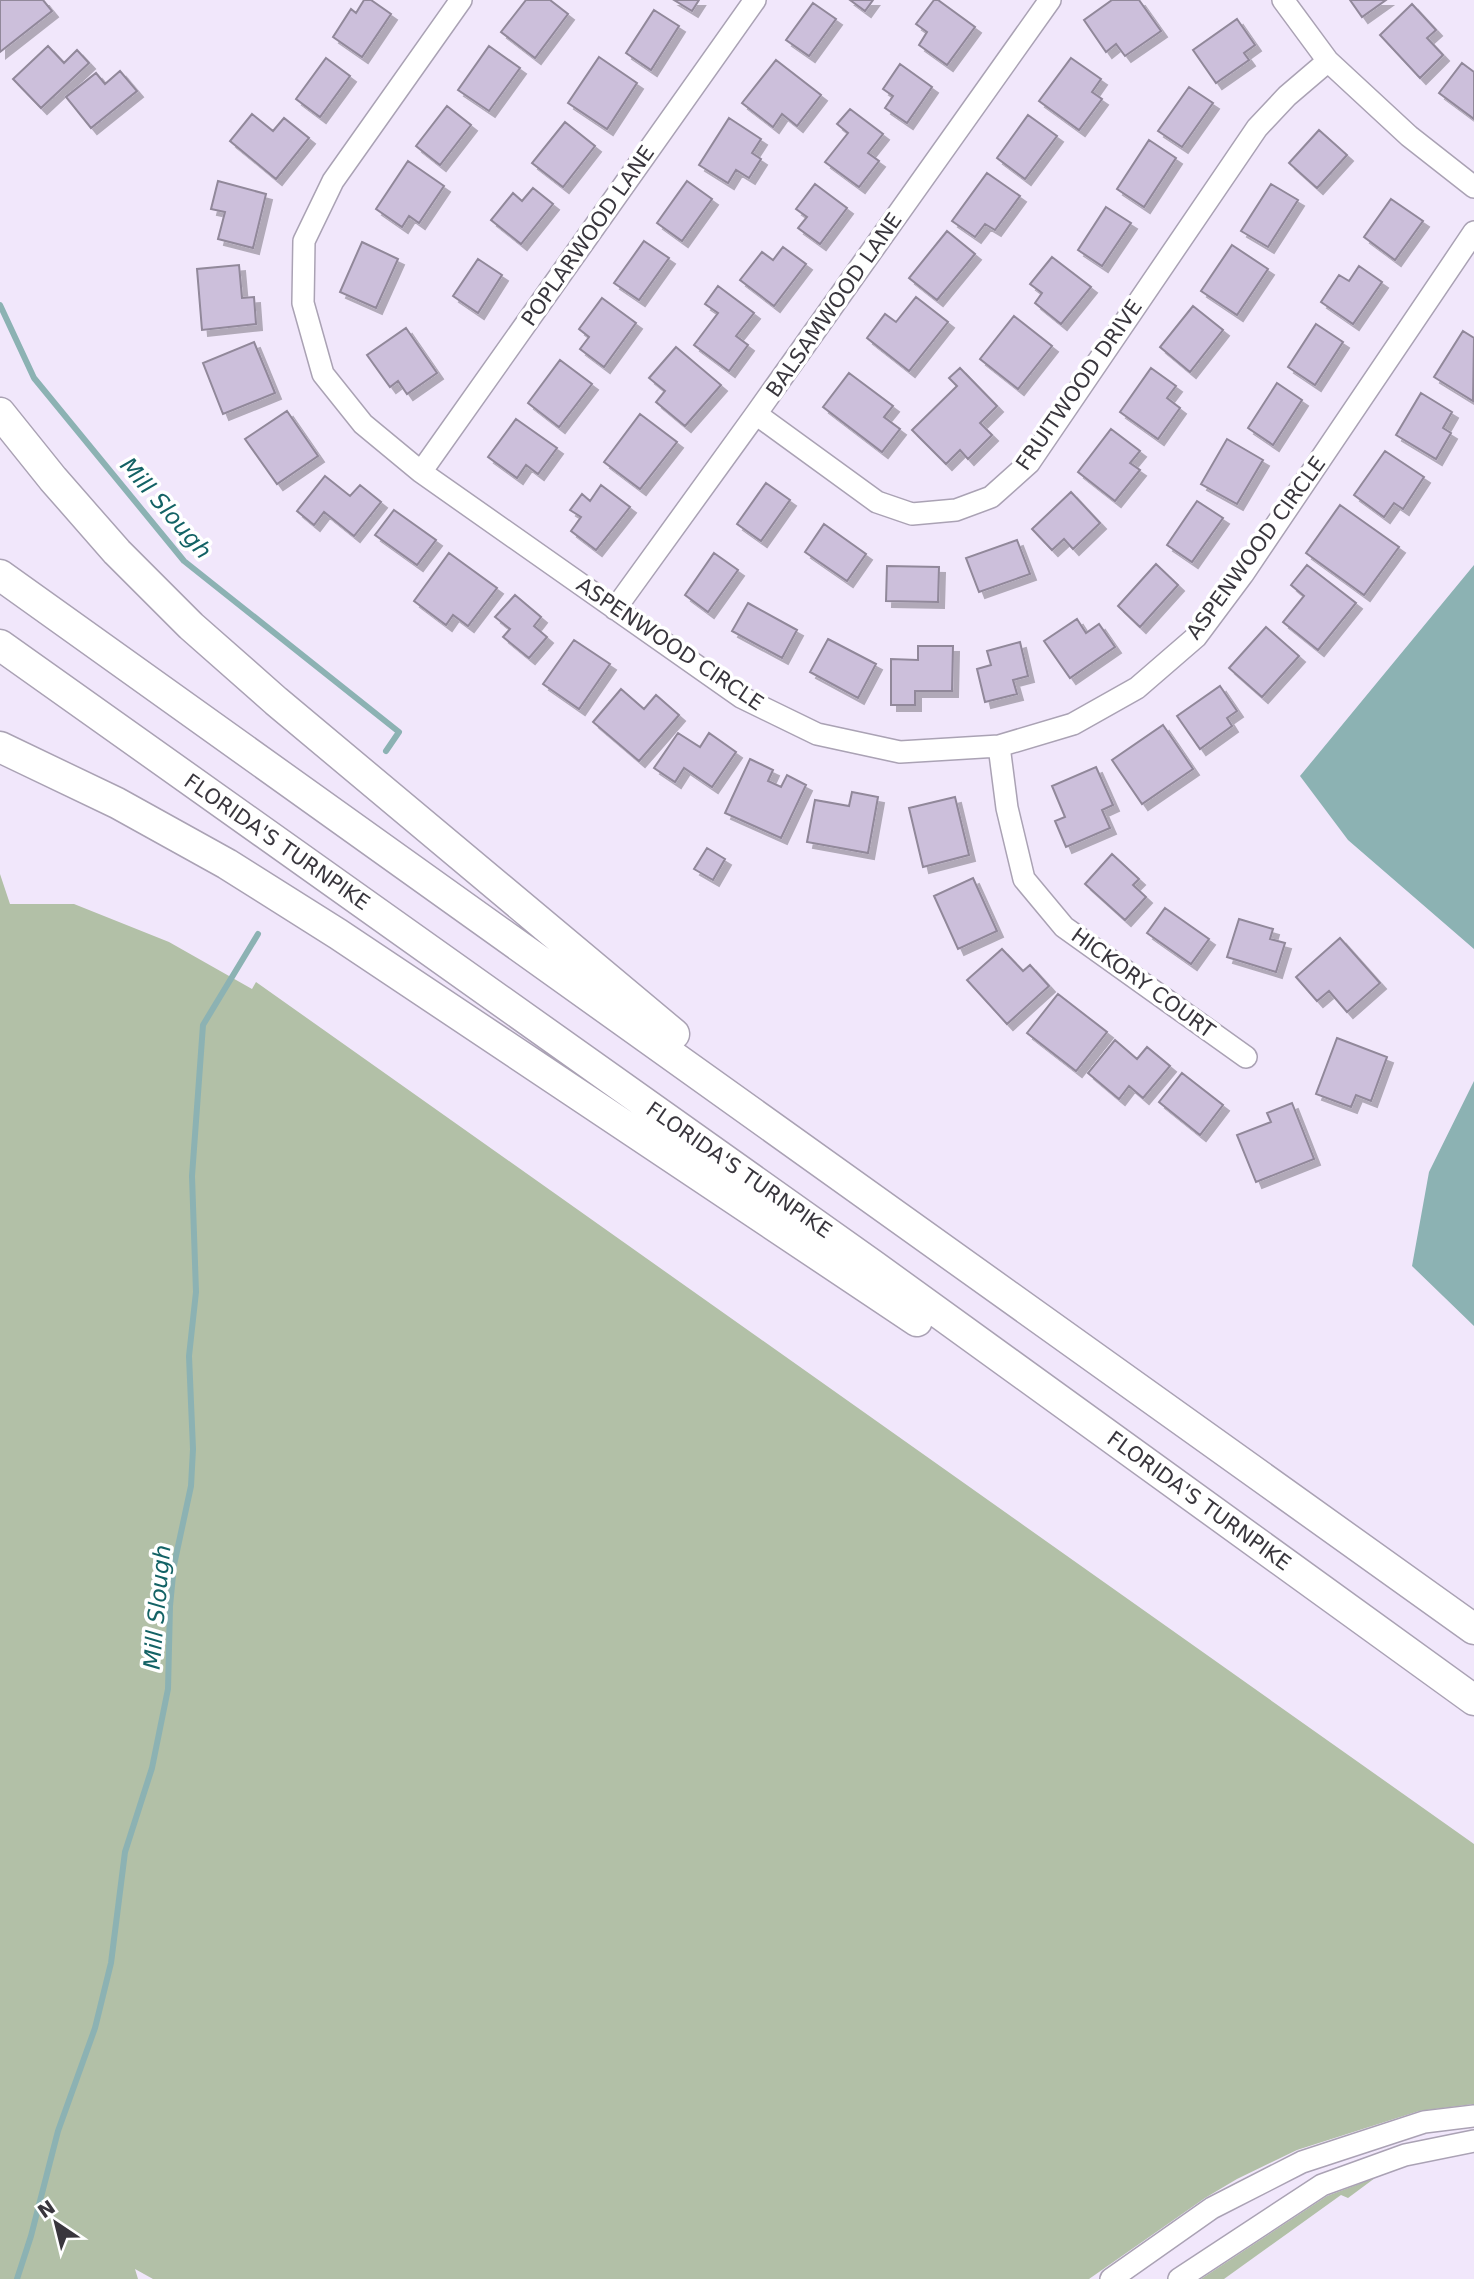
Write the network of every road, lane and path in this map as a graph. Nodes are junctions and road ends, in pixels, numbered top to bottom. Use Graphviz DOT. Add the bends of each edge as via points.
graph roads {
  1 [pos="461,0"];
  2 [pos="755,0"];
  3 [pos="1050,0"];
  4 [pos="1283,0"];
  5 [pos="1328,61"];
  6 [pos="1474,187"];
  7 [pos="1474,232"];
  8 [pos="0,413"];
  9 [pos="756,415"];
  10 [pos="421,472"];
  11 [pos="0,575"];
  12 [pos="615,609"];
  13 [pos="0,645"];
  14 [pos="999,746"];
  15 [pos="0,747"];
  16 [pos="1246,1057"];
  17 [pos="777,1130"];
  18 [pos="1280,1560"];
  19 [pos="1474,1629"];
  20 [pos="1474,1700"];
  21 [pos="1474,2116"];
  22 [pos="1474,2141"];
  23 [pos="1236,2195"];
  24 [pos="1259,2225"];
  25 [pos="1111,2279"];
  26 [pos="1179,2279"];
  1 -- 10 [label="street, ASPENWOOD CIRCLE" via="334,181 304,241 303,303 323,374 363,424"];
  2 -- 10 [label="street, POPLARWOOD LANE"];
  3 -- 9 [label="street, BALSAMWOOD LANE"];
  4 -- 5 [label="street"];
  5 -- 6 [label="street" via="1409,136"];
  5 -- 9 [label="street, FRUITWOOD DRIVE" via="1257,128 1029,463 991,497 956,510 912,513 877,502"];
  7 -- 14 [label="street, ASPENWOOD CIRCLE" via="1196,637 1137,688 1073,724"];
  8 -- 17 [label="highway" via="117,552 191,626 673,1034"];
  9 -- 12 [label="street, BALSAMWOOD LANE"];
  10 -- 12 [label="street, ASPENWOOD CIRCLE"];
  11 -- 17 [label="highway"];
  12 -- 14 [label="street, ASPENWOOD CIRCLE" via="741,697 817,734 900,752"];
  13 -- 18 [label="highway, FLORIDA'S TURNPIKE"];
  14 -- 16 [label="street, HICKORY COURT" via="1007,808 1024,879 1064,927"];
  15 -- 18 [label="highway" via="117,803 227,864 338,934"];
  17 -- 19 [label="highway"];
  18 -- 20 [label="highway, FLORIDA'S TURNPIKE"];
  21 -- 23 [label="street" via="1424,2122 1302,2162"];
  22 -- 24 [label="street" via="1405,2155 1322,2185"];
  23 -- 24 [label="street"];
  23 -- 25 [label="street"];
  24 -- 26 [label="street"];
}
